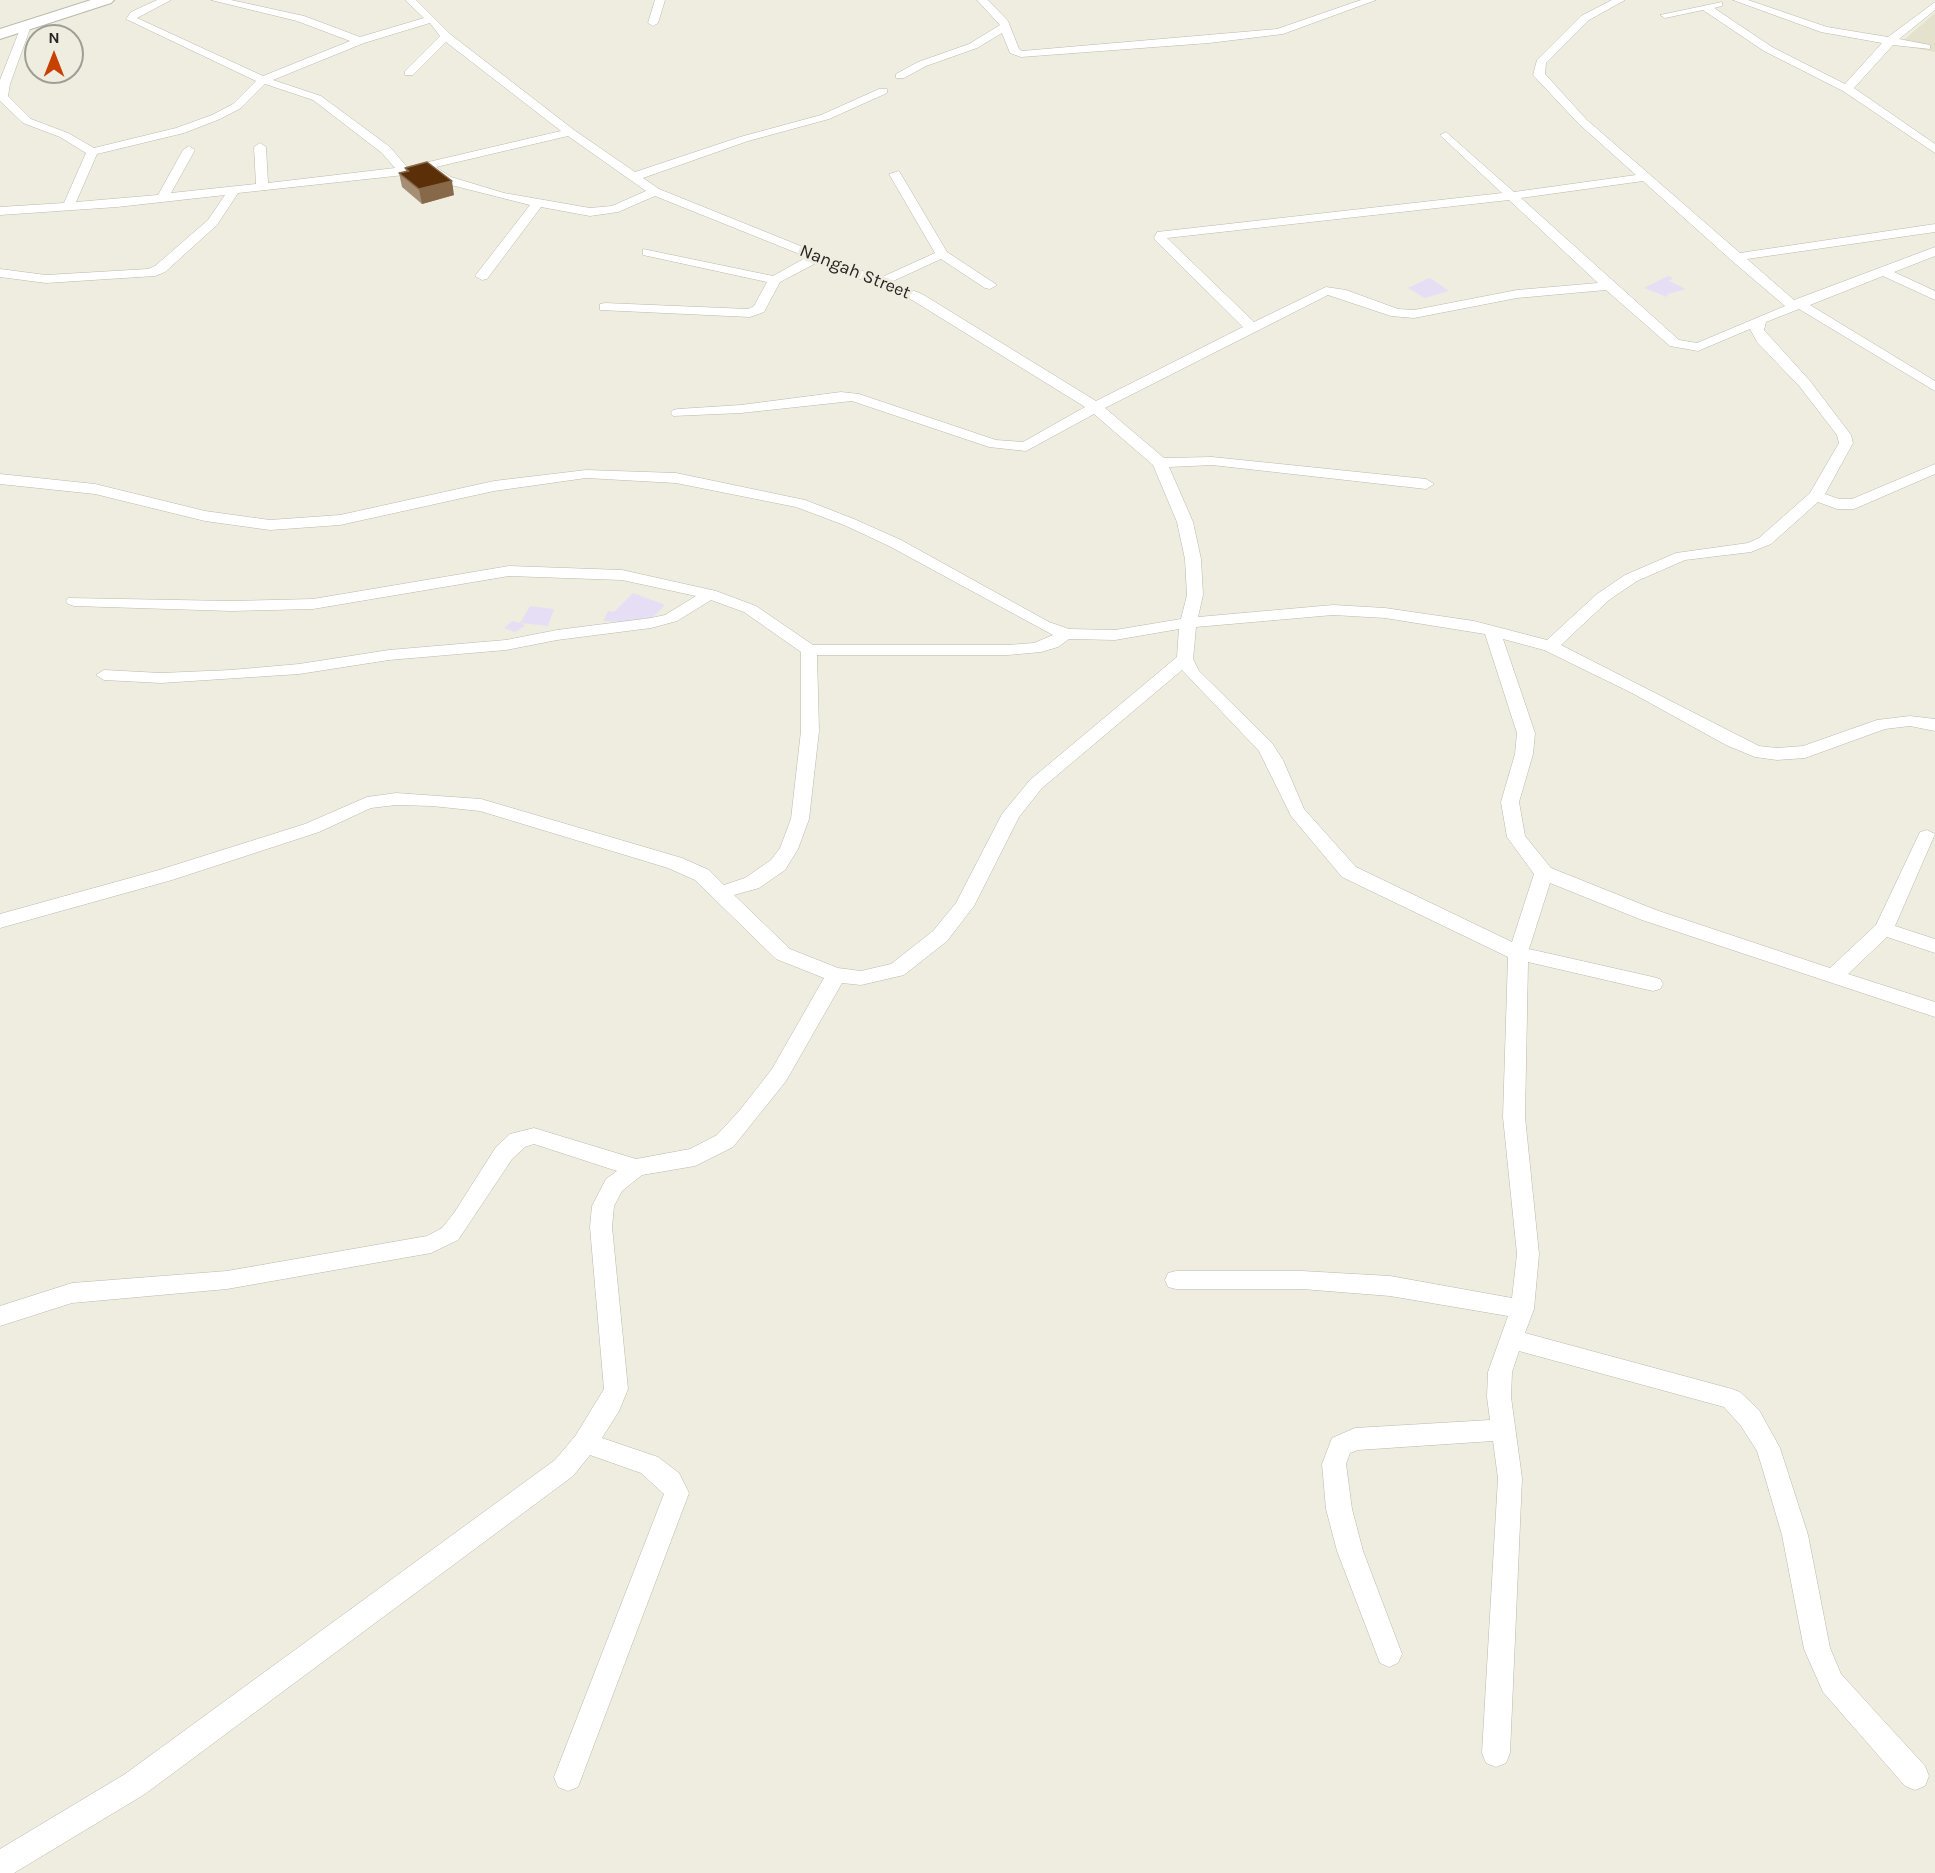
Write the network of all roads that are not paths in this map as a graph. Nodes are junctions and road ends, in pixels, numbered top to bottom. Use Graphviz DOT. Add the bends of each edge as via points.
graph roads {
  1 [pos="106,0"];
  2 [pos="166,0"];
  3 [pos="216,0"];
  4 [pos="410,0"];
  5 [pos="660,0"];
  6 [pos="982,0"];
  7 [pos="1371,0"];
  8 [pos="1736,0"];
  9 [pos="1921,0"];
  10 [pos="1611,1"];
  11 [pos="1935,5"];
  12 [pos="1705,7"];
  13 [pos="1665,15"];
  14 [pos="432,19"];
  15 [pos="653,23"];
  16 [pos="32,24"];
  17 [pos="1006,26"];
  18 [pos="24,27"];
  19 [pos="24,31"];
  20 [pos="1,33"];
  21 [pos="446,36"];
  22 [pos="360,41"];
  23 [pos="1890,42"];
  24 [pos="1926,47"];
  25 [pos="409,73"];
  26 [pos="900,76"];
  27 [pos="263,80"];
  28 [pos="1847,89"];
  29 [pos="882,91"];
  30 [pos="570,132"];
  31 [pos="1446,135"];
  32 [pos="260,147"];
  33 [pos="1935,149"];
  34 [pos="189,150"];
  35 [pos="92,152"];
  36 [pos="429,167"];
  37 [pos="404,171"];
  38 [pos="895,174"];
  39 [pos="633,177"];
  40 [pos="1646,177"];
  41 [pos="262,188"];
  42 [pos="234,190"];
  43 [pos="655,192"];
  44 [pos="1511,196"];
  45 [pos="163,197"];
  46 [pos="538,202"];
  47 [pos="69,205"];
  48 [pos="0,211"];
  49 [pos="1935,228"];
  50 [pos="1935,251"];
  51 [pos="648,252"];
  52 [pos="942,254"];
  53 [pos="817,257"];
  54 [pos="1736,257"];
  55 [pos="1884,272"];
  56 [pos="0,273"];
  57 [pos="482,276"];
  58 [pos="775,280"];
  59 [pos="881,282"];
  60 [pos="990,285"];
  61 [pos="1609,286"];
  62 [pos="1935,296"];
  63 [pos="1795,304"];
  64 [pos="605,307"];
  65 [pos="1760,320"];
  66 [pos="1253,329"];
  67 [pos="1935,387"];
  68 [pos="1095,407"];
  69 [pos="678,413"];
  70 [pos="1160,463"];
  71 [pos="1935,468"];
  72 [pos="0,479"];
  73 [pos="1426,484"];
  74 [pos="1816,496"];
  75 [pos="710,594"];
  76 [pos="74,601"];
  77 [pos="1188,623"];
  78 [pos="1492,630"];
  79 [pos="1066,634"];
  80 [pos="1550,646"];
  81 [pos="809,650"];
  82 [pos="1185,659"];
  83 [pos="104,675"];
  84 [pos="1935,725"];
  85 [pos="1927,836"];
  86 [pos="1544,873"];
  87 [pos="720,892"];
  88 [pos="0,921"];
  89 [pos="1884,929"];
  90 [pos="1935,946"];
  91 [pos="1518,953"];
  92 [pos="836,975"];
  93 [pos="1834,975"];
  94 [pos="1653,984"];
  95 [pos="1935,1010"];
  96 [pos="636,1168"];
  97 [pos="1176,1280"];
  98 [pos="1522,1310"];
  99 [pos="0,1316"];
  100 [pos="1511,1339"];
  101 [pos="1505,1430"];
  102 [pos="585,1443"];
  103 [pos="1389,1654"];
  104 [pos="1496,1753"];
  105 [pos="1915,1776"];
  106 [pos="568,1777"];
  107 [pos="0,1865"];
  1 -- 16 [label="highway"];
  2 -- 27 [label="street" via="131,19"];
  3 -- 22 [label="street" via="300,18"];
  4 -- 14 [label="street, Nangah Street"];
  5 -- 15 [label="street"];
  6 -- 17 [label="street"];
  7 -- 17 [label="street" via="1279,32 1035,54 1014,51"];
  8 -- 12 [label="street"];
  8 -- 23 [label="street" via="1805,24"];
  9 -- 11 [label="street"];
  10 -- 40 [label="street" via="1585,18 1541,62 1539,75 1583,122"];
  11 -- 23 [label="street"];
  12 -- 13 [label="street"];
  12 -- 28 [label="street" via="1768,50"];
  14 -- 21 [label="street, Nangah Street"];
  14 -- 22 [label="street"];
  17 -- 26 [label="street" via="973,46"];
  18 -- 20 [label="highway"];
  19 -- 35 [label="street" via="3,84 3,97 27,121 64,135"];
  21 -- 25 [label="street"];
  21 -- 30 [label="street, Nangah Street"];
  22 -- 27 [label="street"];
  23 -- 24 [label="street"];
  23 -- 28 [label="street"];
  27 -- 35 [label="street" via="237,106 216,117"];
  27 -- 37 [label="street" via="317,98 386,150"];
  28 -- 33 [label="street"];
  29 -- 39 [label="street" via="825,117 744,139"];
  30 -- 36 [label="street"];
  30 -- 39 [label="street, Nangah Street"];
  31 -- 44 [label="street"];
  32 -- 41 [label="street"];
  34 -- 45 [label="street"];
  35 -- 47 [label="street"];
  36 -- 37 [label="street"];
  36 -- 46 [label="street" via="447,180"];
  37 -- 41 [label="street"];
  38 -- 52 [label="street"];
  39 -- 43 [label="street, Nangah Street"];
  40 -- 44 [label="street"];
  40 -- 54 [label="street"];
  41 -- 42 [label="street"];
  42 -- 45 [label="street"];
  42 -- 56 [label="street" via="213,222 160,270 46,279"];
  43 -- 46 [label="street" via="603,212"];
  43 -- 53 [label="street, Nangah Street"];
  44 -- 61 [label="street"];
  44 -- 66 [label="street" via="1161,235"];
  45 -- 47 [label="street"];
  46 -- 57 [label="street"];
  47 -- 48 [label="street"];
  49 -- 54 [label="street"];
  50 -- 55 [label="street"];
  51 -- 58 [label="street"];
  52 -- 59 [label="street"];
  52 -- 60 [label="street"];
  53 -- 58 [label="street"];
  53 -- 59 [label="street, Nangah Street"];
  54 -- 63 [label="street"];
  55 -- 62 [label="street"];
  55 -- 63 [label="street"];
  58 -- 64 [label="street" via="759,309 750,313"];
  59 -- 68 [label="street, Nangah Street" via="928,303"];
  61 -- 65 [label="street" via="1675,343 1687,347 1698,347"];
  61 -- 66 [label="street" via="1516,294 1414,314 1396,313 1326,291"];
  63 -- 65 [label="street"];
  63 -- 67 [label="street"];
  65 -- 74 [label="street" via="1757,330 1762,339 1805,384 1844,435 1846,442"];
  66 -- 68 [label="street"];
  68 -- 69 [label="street" via="1026,447 1010,447 854,396"];
  68 -- 70 [label="street, Nangah Street"];
  70 -- 73 [label="street" via="1212,461"];
  70 -- 77 [label="street, Nangah Street" via="1185,522 1193,559 1195,595"];
  71 -- 74 [label="street" via="1854,504 1837,504"];
  72 -- 79 [label="street" via="95,489 205,516 270,525 340,520 494,486 586,474 676,478 800,503 849,522"];
  74 -- 80 [label="street" via="1765,541 1751,548 1682,556 1631,578 1603,597"];
  75 -- 76 [label="street" via="622,575 509,571 313,604 231,606"];
  75 -- 81 [label="street" via="750,609"];
  75 -- 83 [label="street" via="671,618 506,645 231,675"];
  77 -- 78 [label="street" via="1333,610 1430,618"];
  77 -- 79 [label="street" via="1115,635"];
  77 -- 82 [label="street, Nangah Street"];
  78 -- 80 [label="street"];
  78 -- 86 [label="street" via="1526,733 1510,802 1516,837"];
  79 -- 81 [label="street" via="1035,648 1008,650"];
  80 -- 84 [label="street" via="1755,751 1805,752 1883,724 1910,721"];
  81 -- 87 [label="street" via="810,731 800,819 789,849 778,865 752,883"];
  82 -- 91 [label="street" via="1192,673 1266,747 1297,812 1349,872"];
  82 -- 92 [label="street" via="1036,784 1011,814 964,906 940,936 897,970 861,978"];
  85 -- 89 [label="street"];
  86 -- 91 [label="street"];
  86 -- 93 [label="street" via="1649,915"];
  87 -- 88 [label="street" via="702,875 675,863 482,805 396,799 367,803 312,828 165,875"];
  87 -- 92 [label="street" via="783,954"];
  89 -- 90 [label="street"];
  89 -- 93 [label="street"];
  91 -- 94 [label="street"];
  91 -- 98 [label="street" via="1515,1146 1528,1254"];
  92 -- 96 [label="street" via="779,1075 725,1141 695,1157"];
  93 -- 95 [label="street"];
  96 -- 99 [label="street" via="534,1136 518,1140 504,1153 450,1234 431,1244 227,1280 72,1293"];
  96 -- 102 [label="street" via="614,1185 603,1206 601,1227 616,1389"];
  97 -- 98 [label="street" via="1302,1280 1390,1286"];
  98 -- 100 [label="street"];
  100 -- 101 [label="street" via="1500,1380"];
  100 -- 105 [label="street" via="1732,1399 1750,1418 1774,1467 1795,1535 1817,1649 1832,1683"];
  101 -- 103 [label="street" via="1355,1439 1341,1446 1334,1464 1339,1509 1350,1551"];
  101 -- 104 [label="street" via="1510,1478"];
  102 -- 106 [label="street" via="649,1465 670,1481 677,1494"];
  102 -- 107 [label="street" via="564,1468 135,1784"];
}
